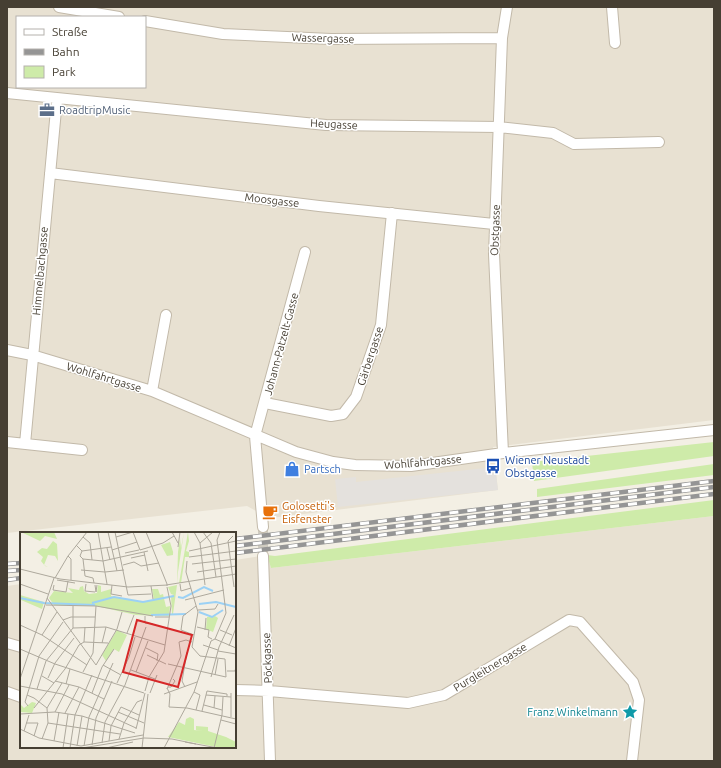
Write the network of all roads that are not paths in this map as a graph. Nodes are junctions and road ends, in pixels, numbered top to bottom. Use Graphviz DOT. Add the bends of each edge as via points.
graph roads {
  1 [pos="59,7"];
  2 [pos="507,7"];
  3 [pos="612,7"];
  4 [pos="112,16"];
  5 [pos="146,21"];
  6 [pos="502,38"];
  7 [pos="615,43"];
  8 [pos="7,93"];
  9 [pos="57,99"];
  10 [pos="499,127"];
  11 [pos="659,142"];
  12 [pos="50,173"];
  13 [pos="392,213"];
  14 [pos="494,224"];
  15 [pos="305,252"];
  16 [pos="166,314"];
  17 [pos="7,350"];
  18 [pos="32,354"];
  19 [pos="152,391"];
  20 [pos="265,403"];
  21 [pos="714,430"];
  22 [pos="255,436"];
  23 [pos="7,442"];
  24 [pos="25,444"];
  25 [pos="82,450"];
  26 [pos="503,453"];
  27 [pos="262,527"];
  28 [pos="263,556"];
  29 [pos="7,643"];
  30 [pos="20,647"];
  31 [pos="236,690"];
  32 [pos="269,691"];
  33 [pos="7,692"];
  34 [pos="20,697"];
  35 [pos="270,761"];
  36 [pos="632,761"];
  1 -- 4 [label="street"];
  2 -- 6 [label="street, Obstgasse"];
  3 -- 7 [label="street"];
  5 -- 6 [label="street, Wassergasse" via="223,34 316,38"];
  6 -- 10 [label="street, Obstgasse"];
  8 -- 9 [label="street, Heugasse"];
  9 -- 10 [label="street, Heugasse" via="326,125"];
  9 -- 12 [label="street, Himmelbachgasse"];
  10 -- 11 [label="street, Heugasse" via="553,133 574,144"];
  10 -- 14 [label="street, Obstgasse"];
  12 -- 13 [label="street, Moosgasse"];
  12 -- 18 [label="street, Himmelbachgasse"];
  13 -- 14 [label="street, Moosgasse"];
  13 -- 20 [label="street, Gärbergasse" via="381,325 356,397 343,414 331,416"];
  14 -- 26 [label="street, Obstgasse"];
  15 -- 20 [label="street, Johann-Patzelt-Gasse"];
  16 -- 19 [label="street"];
  17 -- 18 [label="street, Wohlfahrtgasse"];
  18 -- 19 [label="street, Wohlfahrtgasse"];
  18 -- 24 [label="street, Himmelbachgasse"];
  19 -- 22 [label="street, Wohlfahrtgasse"];
  20 -- 22 [label="street, Johann-Patzelt-Gasse"];
  21 -- 26 [label="street, Wohlfahrtgasse"];
  22 -- 26 [label="street, Wohlfahrtgasse" via="296,452 355,465 411,466"];
  22 -- 27 [label="street"];
  23 -- 24 [label="street"];
  24 -- 25 [label="street"];
  28 -- 32 [label="street, Pöckgasse"];
  29 -- 30 [label="street"];
  31 -- 32 [label="street, Purgleitnergasse"];
  32 -- 35 [label="street, Pöckgasse"];
  32 -- 36 [label="street, Purgleitnergasse" via="408,703 444,695 569,620 580,622 633,682 639,700"];
  33 -- 34 [label="street"];
}
